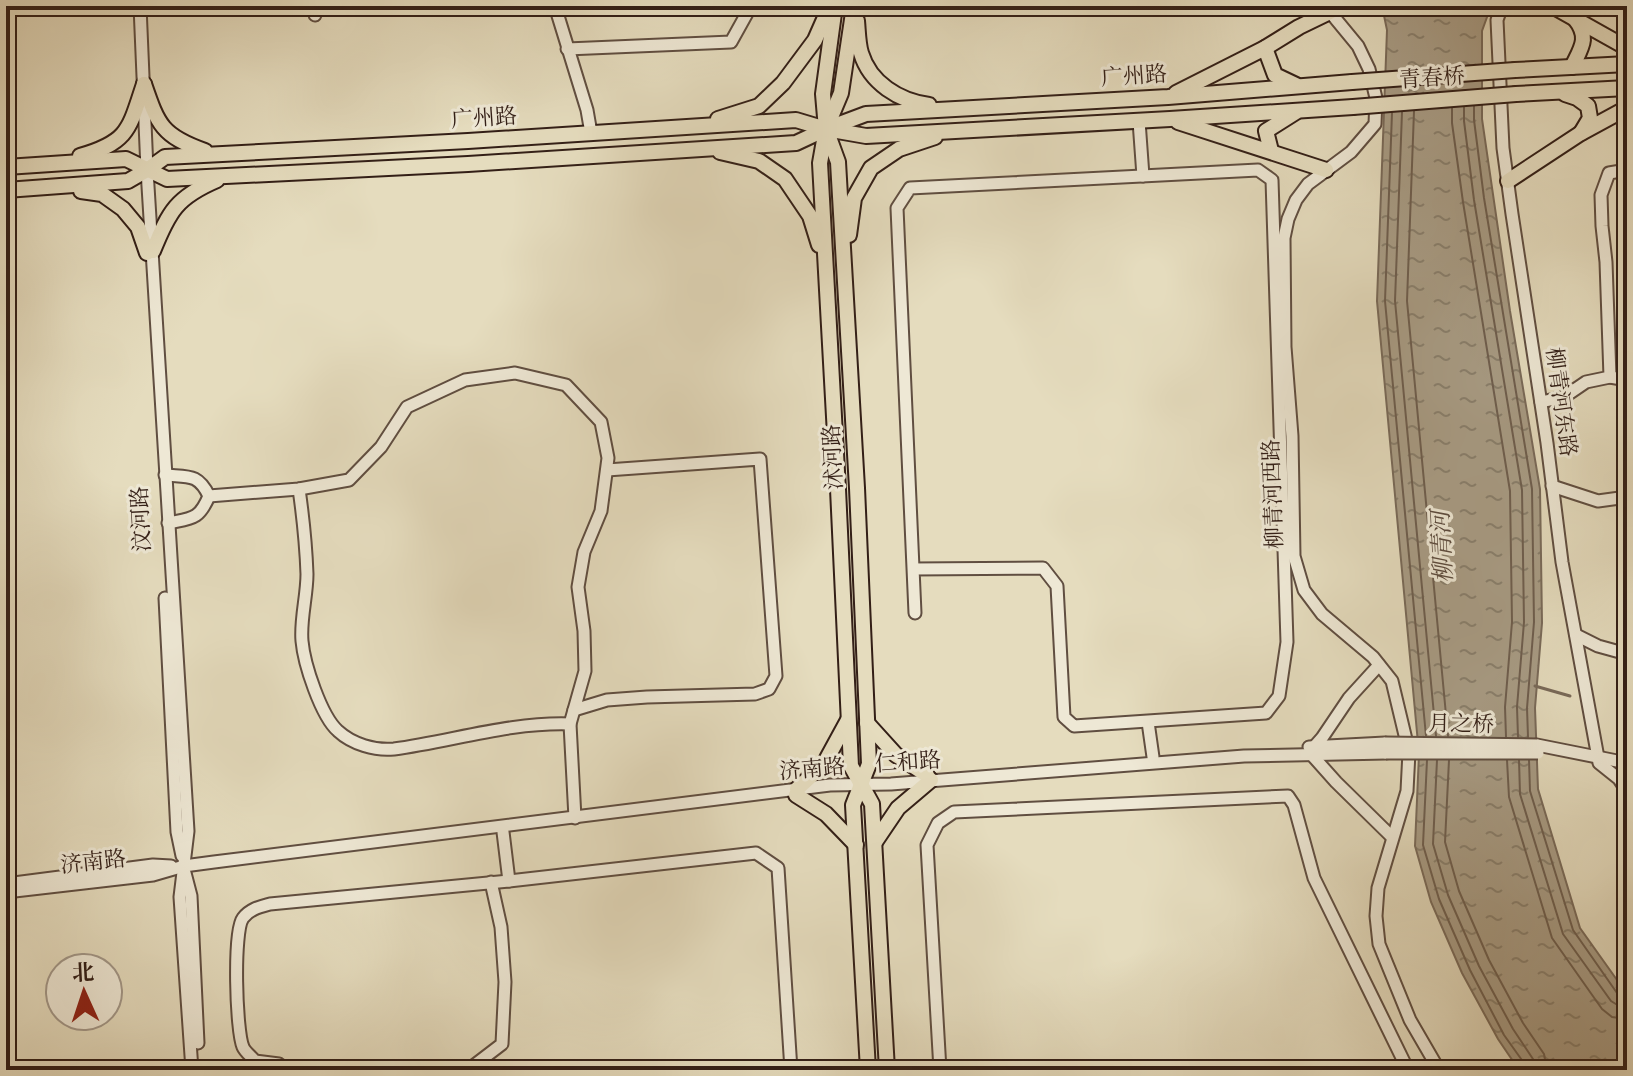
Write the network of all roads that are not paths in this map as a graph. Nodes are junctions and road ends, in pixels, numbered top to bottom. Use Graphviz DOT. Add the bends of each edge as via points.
graph roads {
  1 [pos="140,6"];
  2 [pos="555,6"];
  3 [pos="751,6"];
  4 [pos="833,6"];
  5 [pos="855,6"];
  6 [pos="1502,6"];
  7 [pos="1552,6"];
  8 [pos="1327,9"];
  9 [pos="1575,19"];
  10 [pos="1265,48"];
  11 [pos="1627,48"];
  12 [pos="567,49"];
  13 [pos="1627,64"];
  14 [pos="1572,67"];
  15 [pos="1352,82"];
  16 [pos="144,84"];
  17 [pos="1300,86"];
  18 [pos="1627,88"];
  19 [pos="1559,92"];
  20 [pos="1168,97"];
  21 [pos="1353,107"];
  22 [pos="1627,108"];
  23 [pos="957,109"];
  24 [pos="1298,110"];
  25 [pos="1170,119"];
  26 [pos="1139,121"];
  27 [pos="699,126"];
  28 [pos="826,129"];
  29 [pos="950,132"];
  30 [pos="591,133"];
  31 [pos="1581,133"];
  32 [pos="704,148"];
  33 [pos="1271,151"];
  34 [pos="213,154"];
  35 [pos="55,164"];
  36 [pos="6,167"];
  37 [pos="147,170"];
  38 [pos="1326,170"];
  39 [pos="1627,170"];
  40 [pos="1143,176"];
  41 [pos="224,177"];
  42 [pos="1508,181"];
  43 [pos="52,187"];
  44 [pos="6,190"];
  45 [pos="150,252"];
  46 [pos="844,263"];
  47 [pos="826,269"];
  48 [pos="1610,377"];
  49 [pos="1627,380"];
  50 [pos="1541,402"];
  51 [pos="607,470"];
  52 [pos="165,475"];
  53 [pos="1552,486"];
  54 [pos="299,489"];
  55 [pos="209,496"];
  56 [pos="1627,497"];
  57 [pos="168,523"];
  58 [pos="913,569"];
  59 [pos="915,613"];
  60 [pos="1576,635"];
  61 [pos="1627,654"];
  62 [pos="1379,665"];
  63 [pos="574,710"];
  64 [pos="848,720"];
  65 [pos="1148,722"];
  66 [pos="867,723"];
  67 [pos="570,724"];
  68 [pos="1385,748"];
  69 [pos="1312,750"];
  70 [pos="1153,757"];
  71 [pos="1599,760"];
  72 [pos="1627,766"];
  73 [pos="929,778"];
  74 [pos="861,785"];
  75 [pos="1627,791"];
  76 [pos="796,792"];
  77 [pos="575,818"];
  78 [pos="503,832"];
  79 [pos="1392,837"];
  80 [pos="874,842"];
  81 [pos="856,845"];
  82 [pos="184,866"];
  83 [pos="509,881"];
  84 [pos="491,882"];
  85 [pos="6,884"];
  86 [pos="6,892"];
  87 [pos="192,1070"];
  88 [pos="200,1070"];
  89 [pos="285,1070"];
  90 [pos="468,1070"];
  91 [pos="791,1070"];
  92 [pos="868,1070"];
  93 [pos="887,1070"];
  94 [pos="940,1070"];
  95 [pos="1408,1070"];
  96 [pos="1439,1070"];
  1 -- 16 [label="street, 汶河路"];
  2 -- 12 [label="street"];
  3 -- 12 [label="street" via="731,42"];
  4 -- 27 [label="main road" via="815,40 759,106"];
  4 -- 28 [label="main road, 沭河路" via="823,94"];
  5 -- 23 [label="main road" via="861,53 877,82 912,103"];
  5 -- 28 [label="main road, 沭河路" via="841,93"];
  6 -- 42 [label="street, 柳青河东路" via="1497,20"];
  7 -- 9 [label="main road"];
  8 -- 10 [label="main road"];
  8 -- 38 [label="street, 柳青河西路" via="1358,46 1376,98 1375,124"];
  9 -- 11 [label="main road"];
  9 -- 14 [label="main road" via="1583,29 1583,44"];
  10 -- 17 [label="main road" via="1275,75"];
  10 -- 20 [label="main road"];
  12 -- 30 [label="street"];
  13 -- 14 [label="main road"];
  14 -- 15 [label="main road, 青春桥, bridge"];
  15 -- 17 [label="main road, 广州路"];
  16 -- 34 [label="main road" via="168,134"];
  16 -- 35 [label="main road" via="120,139"];
  16 -- 37 [label="street, 汶河路"];
  17 -- 20 [label="main road, 广州路"];
  18 -- 19 [label="main road"];
  19 -- 21 [label="main road, 青春桥, bridge"];
  19 -- 31 [label="main road" via="1588,106 1590,118"];
  20 -- 23 [label="main road, 广州路"];
  21 -- 24 [label="main road, 广州路"];
  22 -- 31 [label="main road"];
  23 -- 28 [label="main road, 广州路" via="866,114"];
  24 -- 25 [label="main road, 广州路"];
  24 -- 33 [label="main road" via="1266,131"];
  25 -- 26 [label="main road, 广州路"];
  25 -- 33 [label="main road"];
  26 -- 29 [label="main road, 广州路"];
  26 -- 40 [label="street"];
  27 -- 28 [label="main road, 广州路" via="796,120"];
  27 -- 30 [label="main road, 广州路"];
  28 -- 29 [label="main road, 广州路" via="866,136"];
  28 -- 32 [label="main road, 广州路" via="796,143"];
  28 -- 46 [label="main road, 沭河路" via="838,162"];
  28 -- 47 [label="main road, 沭河路" via="820,163"];
  29 -- 46 [label="main road" via="899,149 871,168 854,198"];
  30 -- 34 [label="main road, 广州路"];
  31 -- 42 [label="main road"];
  32 -- 41 [label="main road, 广州路"];
  32 -- 47 [label="main road" via="759,161 785,179 810,216"];
  33 -- 38 [label="main road"];
  34 -- 37 [label="main road, 广州路" via="165,157"];
  35 -- 36 [label="main road, 广州路"];
  35 -- 37 [label="main road, 广州路" via="126,159"];
  37 -- 41 [label="main road, 广州路" via="167,179"];
  37 -- 43 [label="main road, 广州路" via="128,181"];
  37 -- 45 [label="street, 汶河路"];
  38 -- 62 [label="street, 柳青河西路" via="1296,200 1284,238 1294,556 1304,590 1322,614"];
  39 -- 48 [label="street" via="1609,173 1601,195"];
  40 -- 58 [label="street" via="910,188 897,208"];
  40 -- 65 [label="street" via="1258,170 1272,180 1287,642 1279,696 1266,713"];
  41 -- 45 [label="main road" via="194,190 175,207"];
  42 -- 50 [label="street, 柳青河东路"];
  43 -- 44 [label="main road, 广州路"];
  43 -- 45 [label="main road" via="102,194 138,227"];
  45 -- 52 [label="street, 汶河路"];
  45 -- 82 [label="street, 汶河路" via="177,832"];
  46 -- 66 [label="main road, 沭河路"];
  47 -- 64 [label="main road, 沭河路"];
  48 -- 49 [label="street"];
  48 -- 50 [label="street"];
  50 -- 53 [label="street, 柳青河东路"];
  51 -- 54 [label="street" via="601,422 566,385 515,373 465,380 407,407 381,447 349,480"];
  51 -- 63 [label="street" via="601,511 584,552 578,587 585,671"];
  51 -- 63 [label="street" via="760,459 776,676 769,689 755,694 607,700"];
  52 -- 55 [label="street" via="203,483"];
  52 -- 57 [label="street, 汶河路"];
  53 -- 56 [label="street" via="1598,501"];
  53 -- 60 [label="street, 柳青河东路"];
  54 -- 55 [label="street"];
  54 -- 67 [label="street" via="307,577 302,640 319,700 336,730 356,744 390,750 514,727"];
  55 -- 57 [label="street" via="193,518"];
  57 -- 82 [label="street, 汶河路" via="188,831"];
  58 -- 59 [label="street"];
  58 -- 65 [label="street" via="1043,568 1057,586 1064,717 1074,726"];
  60 -- 61 [label="street"];
  60 -- 71 [label="street, 柳青河东路"];
  62 -- 69 [label="street"];
  62 -- 79 [label="street, 柳青河西路" via="1392,681 1409,752 1407,791"];
  63 -- 67 [label="street"];
  64 -- 74 [label="main road, 沭河路" via="851,766"];
  64 -- 76 [label="main road" via="824,764"];
  65 -- 70 [label="street"];
  66 -- 73 [label="main road" via="896,755"];
  66 -- 74 [label="main road, 沭河路" via="869,764"];
  67 -- 77 [label="street"];
  68 -- 69 [label="street, 仁和路"];
  68 -- 71 [label="street, 月之桥, bridge" via="1538,749"];
  69 -- 70 [label="street, 仁和路"];
  69 -- 73 [label="street, 仁和路"];
  69 -- 79 [label="street"];
  70 -- 73 [label="street, 仁和路"];
  71 -- 72 [label="street"];
  71 -- 75 [label="street"];
  73 -- 74 [label="street, 仁和路"];
  73 -- 80 [label="main road"];
  74 -- 76 [label="street, 济南路"];
  74 -- 80 [label="main road, 沭河路" via="872,804"];
  74 -- 81 [label="main road, 沭河路" via="853,805"];
  76 -- 77 [label="street, 济南路"];
  76 -- 78 [label="street, 济南路"];
  76 -- 81 [label="main road"];
  77 -- 82 [label="street, 济南路"];
  78 -- 82 [label="street, 济南路" via="214,867"];
  78 -- 83 [label="street"];
  79 -- 96 [label="street, 柳青河西路" via="1378,888 1379,944 1410,1020"];
  80 -- 93 [label="main road, 沭河路"];
  81 -- 92 [label="main road, 沭河路"];
  82 -- 85 [label="street, 济南路" via="153,865"];
  82 -- 86 [label="street, 济南路" via="153,875"];
  82 -- 87 [label="street, 汶河路" via="180,897"];
  82 -- 88 [label="street, 汶河路" via="191,896"];
  83 -- 84 [label="street"];
  83 -- 91 [label="street" via="756,853 778,868"];
  84 -- 89 [label="street" via="253,909 241,920 237,940 243,1048 255,1061 279,1064"];
  84 -- 90 [label="street" via="505,982 502,1044"];
  94 -- 95 [label="street" via="927,845 938,823 954,812 1288,796 1314,878"];
}
